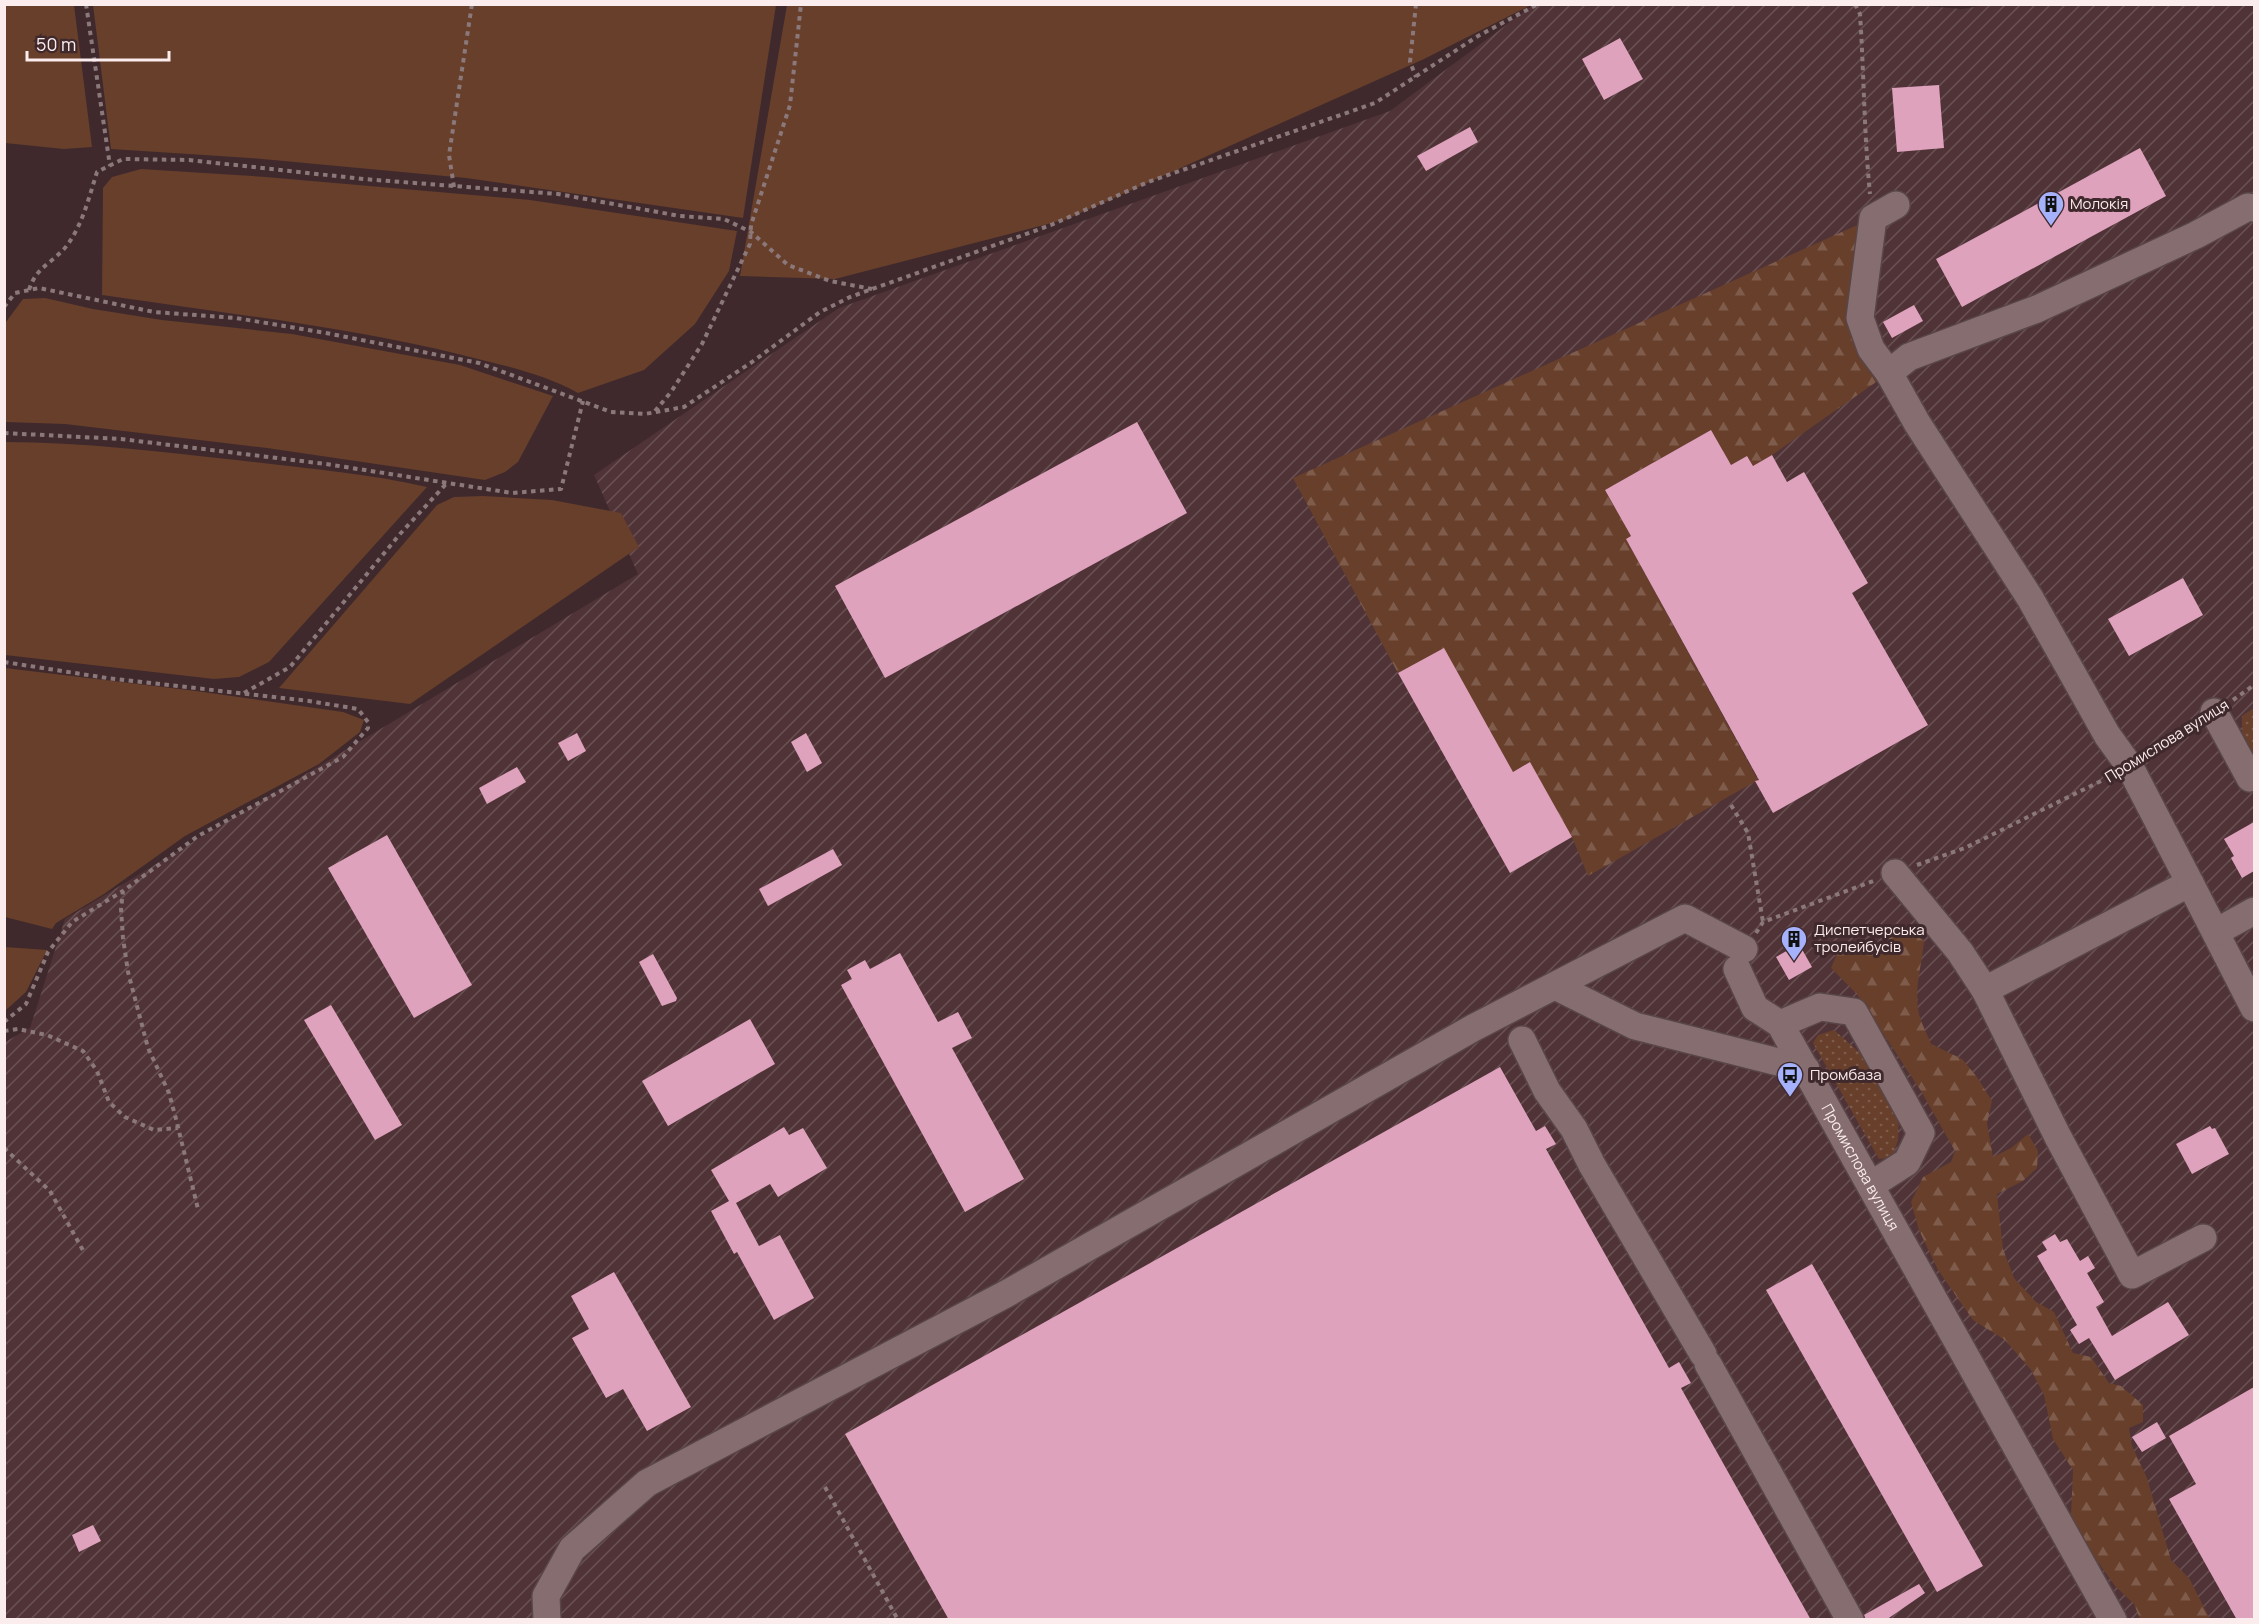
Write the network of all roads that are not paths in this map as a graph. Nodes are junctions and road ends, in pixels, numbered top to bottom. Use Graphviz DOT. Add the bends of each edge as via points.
graph roads {
  1 [pos="1896,205"];
  2 [pos="2254,208"];
  3 [pos="1888,373"];
  4 [pos="2214,712"];
  5 [pos="2254,775"];
  6 [pos="1895,873"];
  7 [pos="2190,882"];
  8 [pos="2254,912"];
  9 [pos="2216,932"];
  10 [pos="1555,986"];
  11 [pos="1985,990"];
  12 [pos="2254,1008"];
  13 [pos="1780,1024"];
  14 [pos="1522,1040"];
  15 [pos="1806,1069"];
  16 [pos="1871,1185"];
  17 [pos="2203,1238"];
  18 [pos="547,1620"];
  19 [pos="1850,1620"];
  20 [pos="2114,1620"];
  1 -- 3 [label="street" via="1873,218 1860,318 1871,349"];
  2 -- 3 [label="street" via="2248,207 2037,309 1909,357"];
  3 -- 7 [label="street" via="2030,598 2107,735 2130,767"];
  4 -- 5 [label="street" via="2250,778"];
  6 -- 11 [label="street" via="1960,952"];
  7 -- 9 [label="street"];
  7 -- 11 [label="street"];
  8 -- 9 [label="street"];
  9 -- 12 [label="street"];
  10 -- 13 [label="street, Промислова вулиця" via="1685,918 1741,959 1755,1008"];
  10 -- 15 [label="street" via="1635,1026"];
  10 -- 18 [label="street" via="1006,1294 647,1483 572,1549 546,1596"];
  11 -- 17 [label="street" via="2132,1275"];
  13 -- 15 [label="street, Промислова вулиця"];
  13 -- 16 [label="street" via="1820,1007 1854,1012 1921,1133 1907,1162"];
  14 -- 19 [label="street" via="1547,1091 1574,1130 1706,1359"];
  15 -- 16 [label="street, Промислова вулиця"];
  16 -- 20 [label="street, Промислова вулиця"];
}
